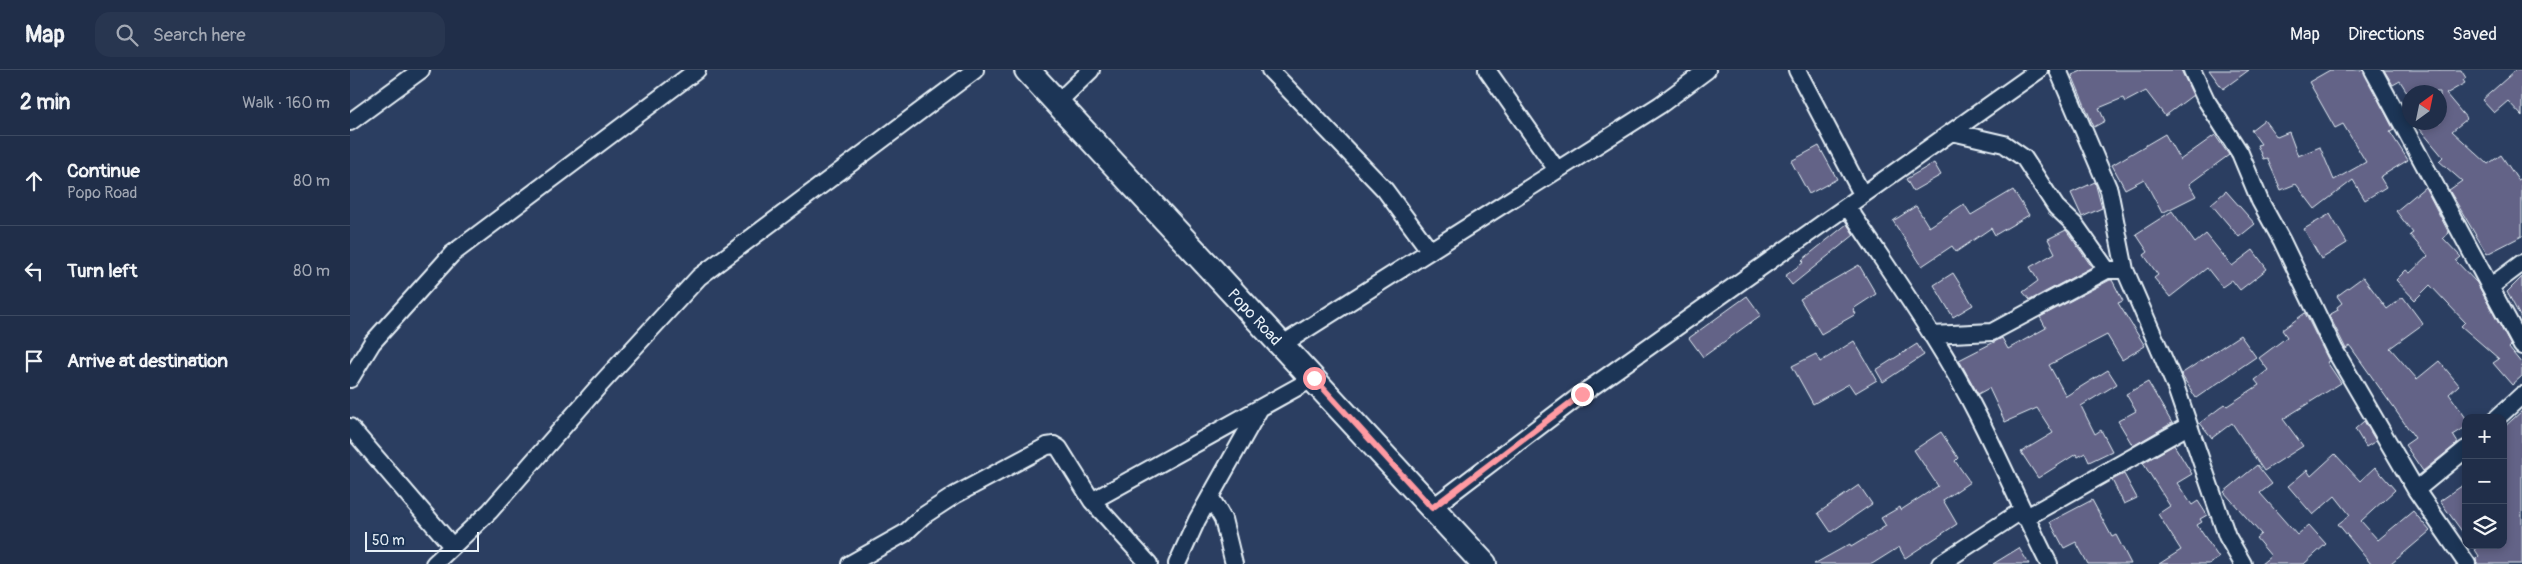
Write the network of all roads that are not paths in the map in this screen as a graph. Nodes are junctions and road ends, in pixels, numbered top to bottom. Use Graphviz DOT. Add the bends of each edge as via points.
graph roads {
  1 [pos="421,70"];
  2 [pos="697,70"];
  3 [pos="975,70"];
  4 [pos="1027,70"];
  5 [pos="1091,70"];
  6 [pos="1270,70"];
  7 [pos="1487,70"];
  8 [pos="1707,70"];
  9 [pos="1797,70"];
  10 [pos="2039,70"];
  11 [pos="2058,70"];
  12 [pos="2192,70"];
  13 [pos="2373,70"];
  14 [pos="1057,103"];
  15 [pos="350,122"];
  16 [pos="1952,132"];
  17 [pos="1557,170"];
  18 [pos="1862,194"];
  19 [pos="1847,206"];
  20 [pos="1430,251"];
  21 [pos="2522,263"];
  22 [pos="2107,270"];
  23 [pos="2125,270"];
  24 [pos="2490,287"];
  25 [pos="1932,335"];
  26 [pos="1282,344"];
  27 [pos="2522,346"];
  28 [pos="1314,378"];
  29 [pos="350,380"];
  30 [pos="2522,395"];
  31 [pos="1260,408"];
  32 [pos="2501,414"];
  33 [pos="2188,426"];
  34 [pos="350,427"];
  35 [pos="2462,452"];
  36 [pos="2416,490"];
  37 [pos="1211,498"];
  38 [pos="1092,501"];
  39 [pos="1432,508"];
  40 [pos="2023,514"];
  41 [pos="452,546"];
  42 [pos="859,562"];
  43 [pos="434,564"];
  44 [pos="1149,564"];
  45 [pos="1177,564"];
  46 [pos="1234,564"];
  47 [pos="1484,564"];
  48 [pos="1940,564"];
  49 [pos="2049,564"];
  50 [pos="2243,564"];
  51 [pos="2468,564"];
  1 -- 15 [label="street"];
  2 -- 29 [label="street" via="452,254 372,342"];
  3 -- 41 [label="street" via="699,277 490,511"];
  4 -- 14 [label="main road, Popo Road"];
  5 -- 14 [label="street"];
  6 -- 20 [label="street" via="1385,190"];
  7 -- 17 [label="street"];
  8 -- 17 [label="street"];
  9 -- 18 [label="street"];
  10 -- 16 [label="street"];
  11 -- 23 [label="street" via="2109,190"];
  12 -- 36 [label="street" via="2206,100 2240,153 2260,201 2334,349"];
  13 -- 24 [label="street"];
  14 -- 26 [label="main road, Popo Road"];
  16 -- 18 [label="street"];
  16 -- 22 [label="street" via="2004,144 2024,158 2056,207 2076,226"];
  17 -- 20 [label="street"];
  18 -- 19 [label="street"];
  19 -- 25 [label="street"];
  19 -- 39 [label="street" via="1582,394"];
  20 -- 26 [label="street"];
  21 -- 24 [label="street"];
  22 -- 23 [label="street"];
  22 -- 25 [label="street" via="1992,332"];
  23 -- 33 [label="street" via="2175,385"];
  24 -- 27 [label="street"];
  25 -- 40 [label="street" via="1978,416"];
  26 -- 28 [label="main road, Popo Road"];
  28 -- 31 [label="street"];
  28 -- 39 [label="main road, Popo Road"];
  30 -- 32 [label="street"];
  31 -- 37 [label="street"];
  31 -- 38 [label="street"];
  33 -- 40 [label="street"];
  33 -- 50 [label="street" via="2227,536"];
  34 -- 41 [label="street"];
  35 -- 36 [label="street"];
  36 -- 51 [label="street"];
  37 -- 45 [label="street"];
  37 -- 46 [label="street" via="1223,519"];
  38 -- 42 [label="street" via="1059,448 1047,446 955,495 922,516 905,533"];
  38 -- 44 [label="street"];
  39 -- 47 [label="main road, Popo Road"];
  40 -- 48 [label="street"];
  40 -- 49 [label="street"];
  41 -- 43 [label="street"];
}
